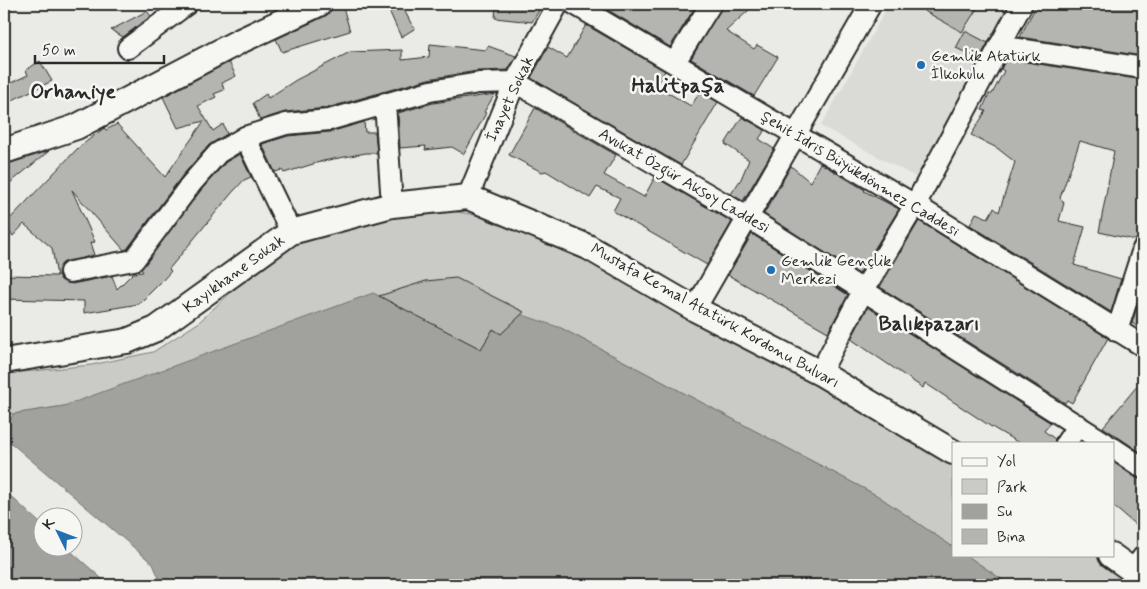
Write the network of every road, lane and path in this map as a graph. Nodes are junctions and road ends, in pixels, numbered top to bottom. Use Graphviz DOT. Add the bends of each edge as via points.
graph roads {
  1 [pos="187,4"];
  2 [pos="319,4"];
  3 [pos="558,4"];
  4 [pos="574,4"];
  5 [pos="711,4"];
  6 [pos="871,4"];
  7 [pos="1022,4"];
  8 [pos="1000,46"];
  9 [pos="128,48"];
  10 [pos="675,62"];
  11 [pos="1143,68"];
  12 [pos="515,82"];
  13 [pos="385,103"];
  14 [pos="795,135"];
  15 [pos="245,137"];
  16 [pos="4,151"];
  17 [pos="468,197"];
  18 [pos="392,204"];
  19 [pos="915,205"];
  20 [pos="747,217"];
  21 [pos="290,232"];
  22 [pos="1143,249"];
  23 [pos="70,272"];
  24 [pos="863,291"];
  25 [pos="695,309"];
  26 [pos="1117,332"];
  27 [pos="1143,346"];
  28 [pos="4,361"];
  29 [pos="820,373"];
  30 [pos="1078,425"];
  31 [pos="1067,442"];
  32 [pos="1104,442"];
  33 [pos="1114,449"];
  34 [pos="952,451"];
  35 [pos="1143,468"];
  36 [pos="1113,556"];
  37 [pos="1140,568"];
  1 -- 9 [label="street"];
  2 -- 16 [label="street" via="240,41 76,127"];
  3 -- 12 [label="street, İnayet Sokak"];
  4 -- 10 [label="street, Şehit İdris Büyükdönmez Caddesi"];
  5 -- 10 [label="street"];
  6 -- 14 [label="street"];
  7 -- 8 [label="street"];
  8 -- 11 [label="street"];
  8 -- 19 [label="street"];
  10 -- 14 [label="street, Şehit İdris Büyükdönmez Caddesi"];
  12 -- 13 [label="street" via="430,91"];
  12 -- 17 [label="street, İnayet Sokak"];
  12 -- 20 [label="street, Avukat Özgür Aksoy Caddesi"];
  13 -- 15 [label="street" via="329,120 286,124"];
  13 -- 18 [label="street"];
  14 -- 19 [label="street, Şehit İdris Büyükdönmez Caddesi"];
  14 -- 20 [label="street"];
  15 -- 21 [label="street"];
  15 -- 23 [label="street" via="218,153 134,260"];
  17 -- 18 [label="street, Kayıkhane Sokak"];
  17 -- 25 [label="street, Mustafa Kemal Atatürk Kordonu Bulvarı" via="588,247"];
  18 -- 21 [label="street, Kayıkhane Sokak"];
  19 -- 24 [label="street"];
  19 -- 26 [label="street, Şehit İdris Büyükdönmez Caddesi"];
  20 -- 24 [label="street, Avukat Özgür Aksoy Caddesi"];
  20 -- 25 [label="street"];
  21 -- 28 [label="street, Kayıkhane Sokak" via="156,329 127,341"];
  22 -- 26 [label="street"];
  24 -- 29 [label="street"];
  24 -- 30 [label="street, Avukat Özgür Aksoy Caddesi"];
  25 -- 29 [label="street, Mustafa Kemal Atatürk Kordonu Bulvarı"];
  26 -- 27 [label="street, Şehit İdris Büyükdönmez Caddesi"];
  29 -- 34 [label="street, Mustafa Kemal Atatürk Kordonu Bulvarı"];
  30 -- 31 [label="street"];
  30 -- 32 [label="street, Avukat Özgür Aksoy Caddesi"];
  33 -- 35 [label="street"];
  36 -- 37 [label="street"];
}
